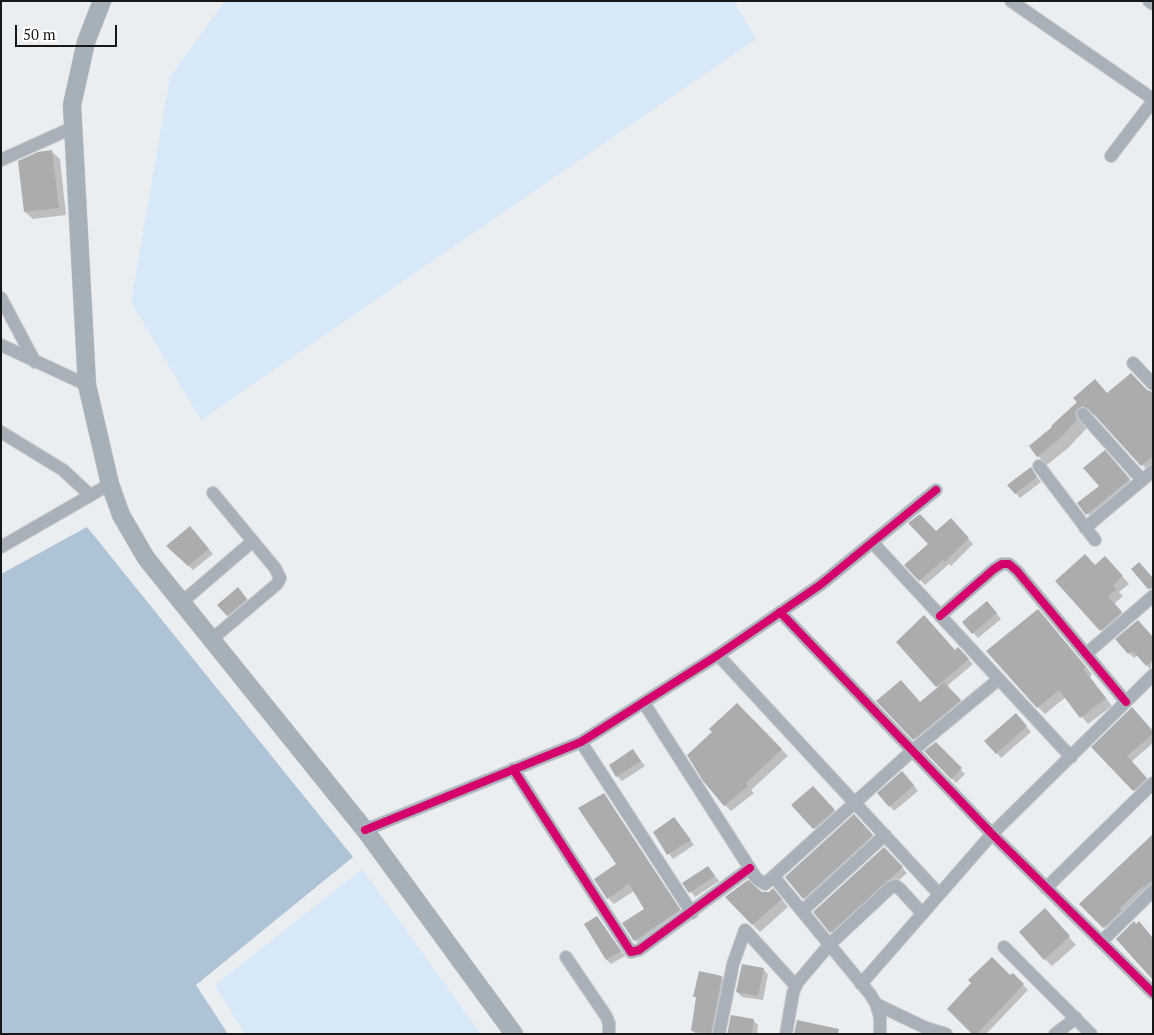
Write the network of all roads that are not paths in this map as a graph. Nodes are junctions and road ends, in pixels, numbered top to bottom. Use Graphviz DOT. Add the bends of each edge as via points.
graph roads {
  1 [pos="102,1"];
  2 [pos="1011,1"];
  3 [pos="1149,1"];
  4 [pos="1153,4"];
  5 [pos="1153,100"];
  6 [pos="74,127"];
  7 [pos="1111,156"];
  8 [pos="1,160"];
  9 [pos="1,298"];
  10 [pos="1,345"];
  11 [pos="35,362"];
  12 [pos="1133,363"];
  13 [pos="1153,384"];
  14 [pos="87,385"];
  15 [pos="1083,414"];
  16 [pos="1,432"];
  17 [pos="1039,466"];
  18 [pos="1153,471"];
  19 [pos="1142,480"];
  20 [pos="110,484"];
  21 [pos="936,490"];
  22 [pos="213,493"];
  23 [pos="90,495"];
  24 [pos="1085,528"];
  25 [pos="1095,540"];
  26 [pos="253,541"];
  27 [pos="872,542"];
  28 [pos="1,547"];
  29 [pos="182,602"];
  30 [pos="1151,602"];
  31 [pos="780,612"];
  32 [pos="940,616"];
  33 [pos="212,639"];
  34 [pos="1086,654"];
  35 [pos="718,655"];
  36 [pos="1153,675"];
  37 [pos="998,679"];
  38 [pos="1126,702"];
  39 [pos="644,703"];
  40 [pos="581,742"];
  41 [pos="912,751"];
  42 [pos="1071,757"];
  43 [pos="512,769"];
  44 [pos="1153,783"];
  45 [pos="855,803"];
  46 [pos="365,830"];
  47 [pos="992,834"];
  48 [pos="885,835"];
  49 [pos="750,868"];
  50 [pos="774,877"];
  51 [pos="1046,888"];
  52 [pos="1153,891"];
  53 [pos="939,894"];
  54 [pos="802,911"];
  55 [pos="692,913"];
  56 [pos="922,914"];
  57 [pos="1102,941"];
  58 [pos="830,944"];
  59 [pos="1004,947"];
  60 [pos="566,957"];
  61 [pos="862,984"];
  62 [pos="796,986"];
  63 [pos="1153,993"];
  64 [pos="876,1004"];
  65 [pos="1076,1018"];
  66 [pos="514,1034"];
  67 [pos="609,1034"];
  68 [pos="719,1034"];
  69 [pos="786,1034"];
  70 [pos="880,1034"];
  71 [pos="946,1034"];
  72 [pos="1055,1034"];
  73 [pos="1091,1034"];
  1 -- 6 [label="main road" via="86,42 72,105"];
  2 -- 5 [label="street"];
  3 -- 4 [label="street"];
  5 -- 7 [label="street"];
  6 -- 8 [label="street"];
  6 -- 14 [label="main road"];
  9 -- 11 [label="street"];
  10 -- 11 [label="street"];
  11 -- 14 [label="street"];
  12 -- 13 [label="street"];
  14 -- 20 [label="main road"];
  15 -- 19 [label="street"];
  16 -- 23 [label="street" via="63,470"];
  17 -- 24 [label="street"];
  18 -- 19 [label="street"];
  19 -- 24 [label="street"];
  20 -- 23 [label="street"];
  20 -- 29 [label="main road" via="121,515 146,558"];
  21 -- 27 [label="street"];
  22 -- 26 [label="street"];
  23 -- 28 [label="street"];
  24 -- 25 [label="street"];
  26 -- 29 [label="street"];
  26 -- 33 [label="street" via="280,578"];
  27 -- 31 [label="street" via="820,585"];
  27 -- 32 [label="street"];
  29 -- 33 [label="main road"];
  30 -- 34 [label="street"];
  31 -- 35 [label="street"];
  31 -- 41 [label="street"];
  32 -- 34 [label="street" via="994,569 1009,564"];
  32 -- 37 [label="street"];
  33 -- 46 [label="main road"];
  34 -- 38 [label="street"];
  35 -- 39 [label="street"];
  35 -- 45 [label="street"];
  36 -- 38 [label="street"];
  37 -- 41 [label="street"];
  37 -- 42 [label="street"];
  38 -- 42 [label="street"];
  39 -- 40 [label="street"];
  39 -- 49 [label="street"];
  40 -- 43 [label="street"];
  40 -- 55 [label="street"];
  41 -- 45 [label="street"];
  41 -- 47 [label="street"];
  42 -- 47 [label="street"];
  43 -- 46 [label="street"];
  43 -- 55 [label="street" via="631,952 639,950"];
  44 -- 51 [label="street"];
  45 -- 48 [label="street"];
  45 -- 50 [label="street"];
  46 -- 66 [label="main road"];
  47 -- 51 [label="street"];
  47 -- 53 [label="street"];
  48 -- 53 [label="street"];
  48 -- 54 [label="street"];
  49 -- 50 [label="street" via="764,884"];
  49 -- 55 [label="street"];
  50 -- 54 [label="street"];
  51 -- 57 [label="street"];
  52 -- 57 [label="street"];
  53 -- 56 [label="street"];
  54 -- 58 [label="street"];
  56 -- 58 [label="street" via="896,886"];
  56 -- 61 [label="street"];
  57 -- 63 [label="street"];
  58 -- 61 [label="street"];
  58 -- 62 [label="street"];
  59 -- 65 [label="street"];
  60 -- 67 [label="street" via="606,1016"];
  61 -- 64 [label="street"];
  62 -- 68 [label="street" via="745,930 733,964"];
  62 -- 69 [label="street"];
  64 -- 70 [label="street"];
  64 -- 71 [label="street"];
  65 -- 72 [label="street"];
  65 -- 73 [label="street"];
}
